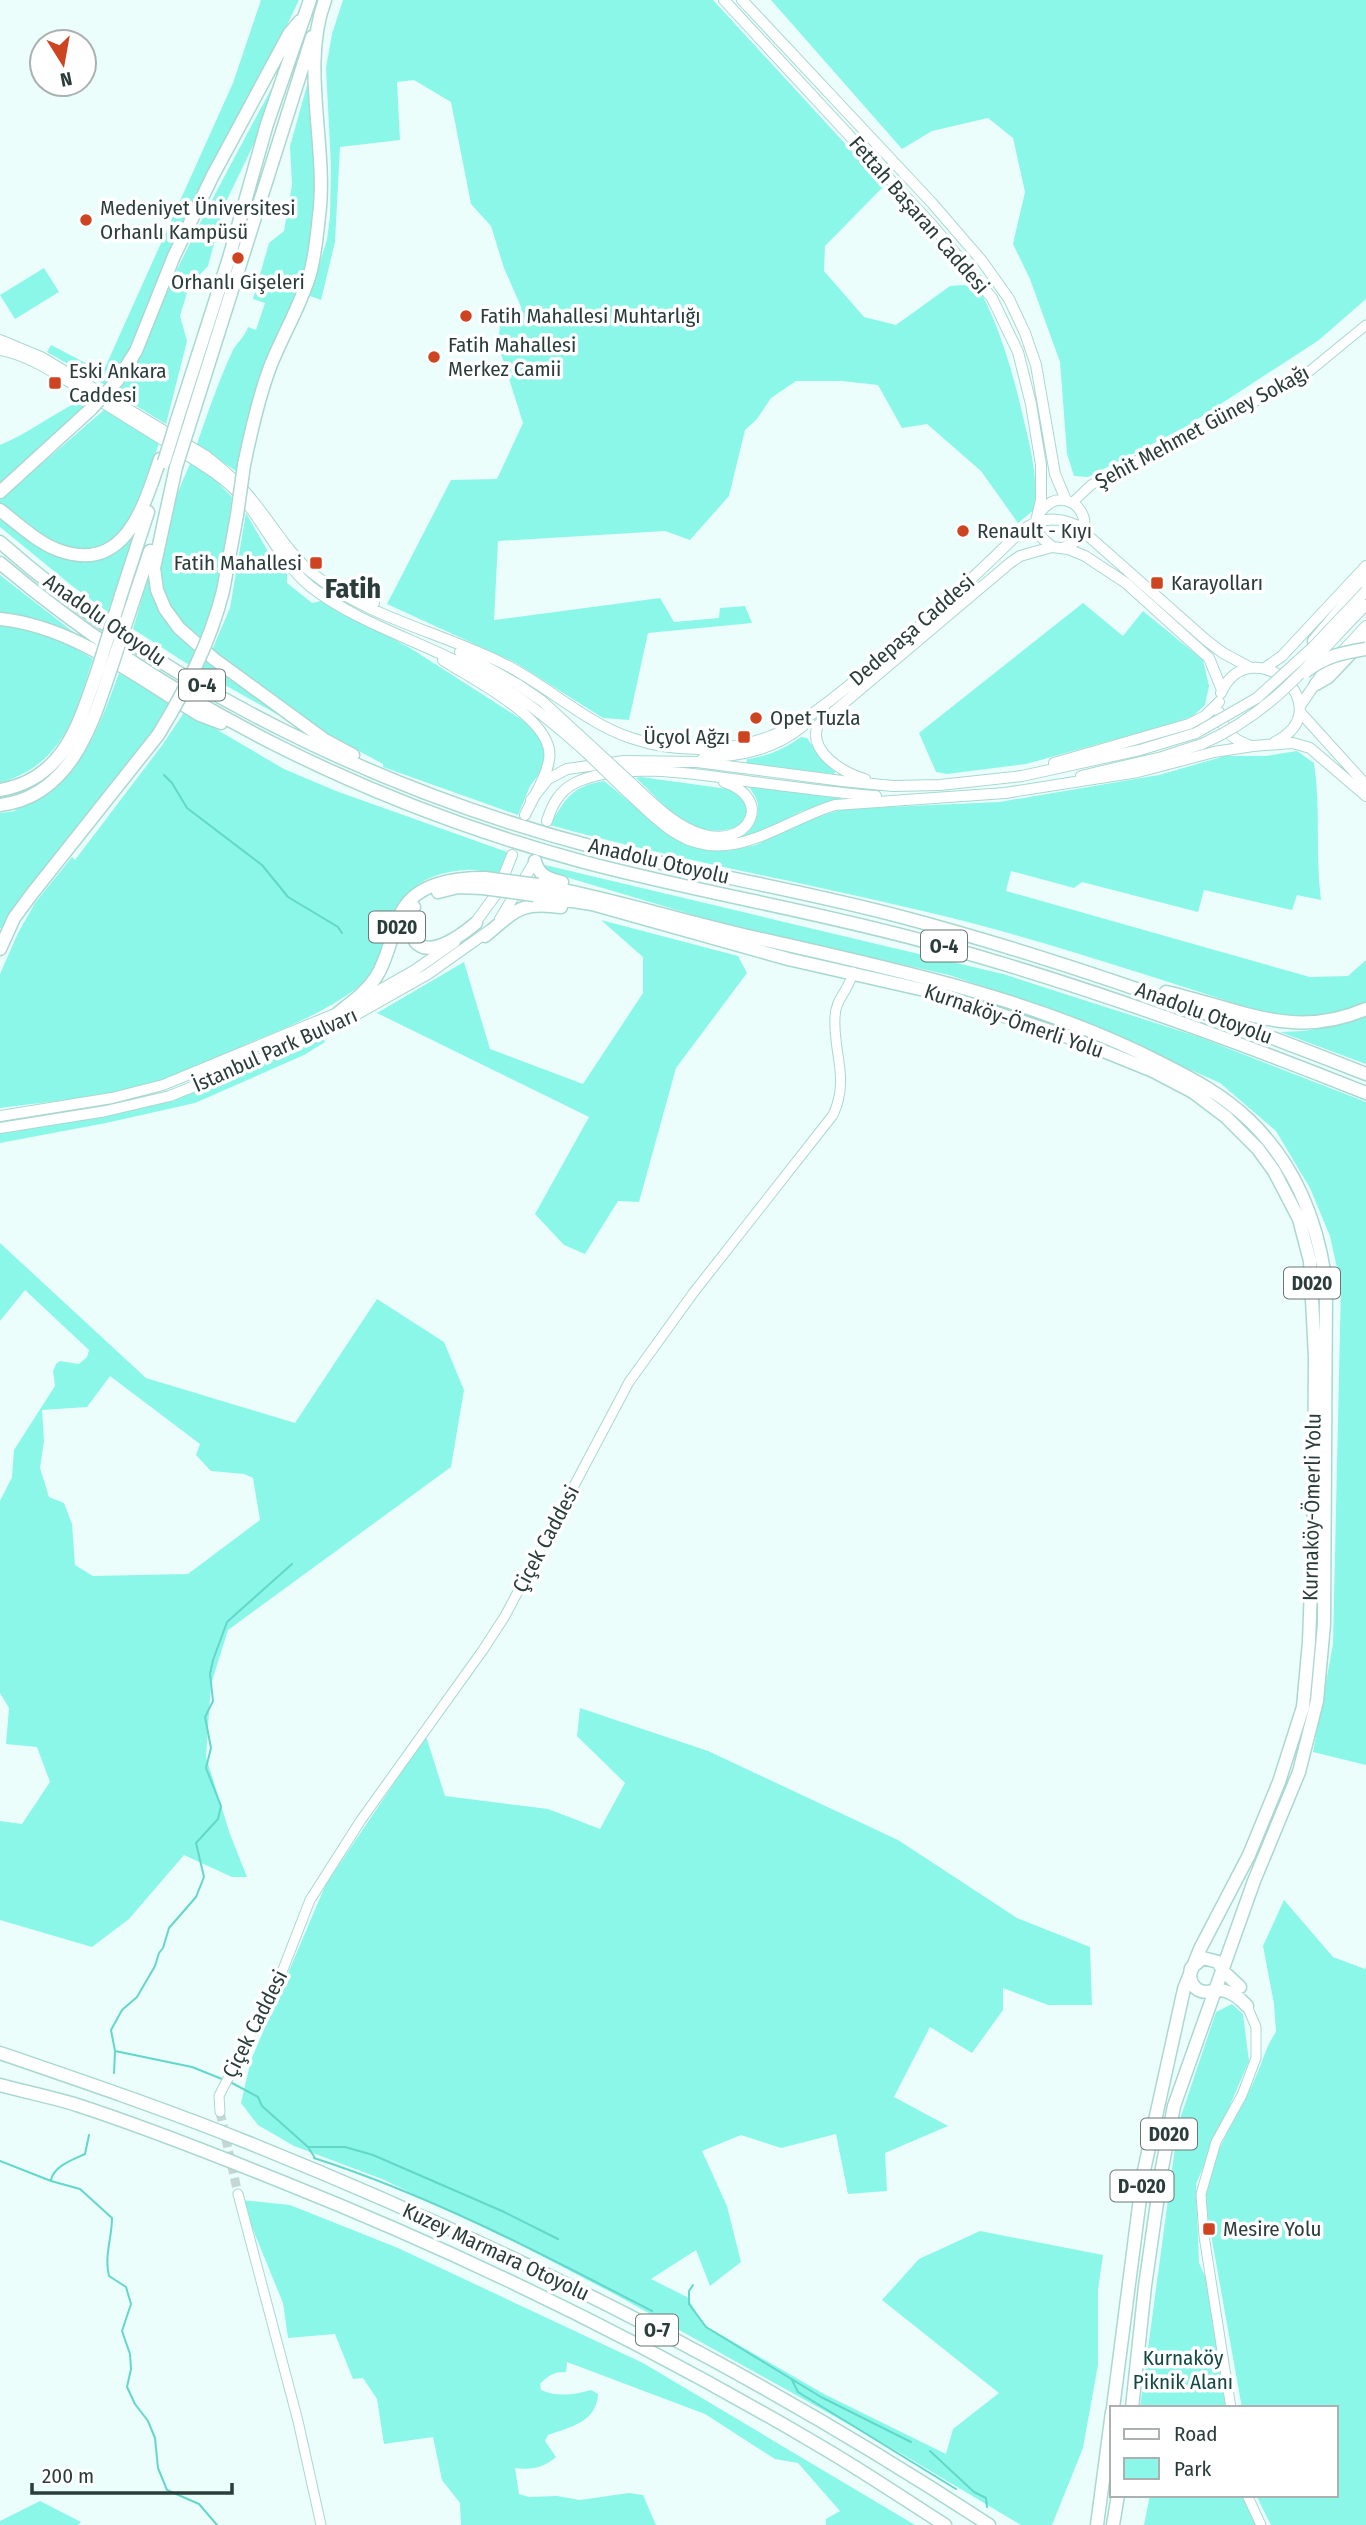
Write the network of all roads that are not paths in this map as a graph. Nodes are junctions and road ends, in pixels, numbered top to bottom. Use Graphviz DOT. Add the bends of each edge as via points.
graph roads {
  1 [pos="310,0"];
  2 [pos="324,0"];
  3 [pos="724,0"];
  4 [pos="742,0"];
  5 [pos="311,18"];
  6 [pos="1366,325"];
  7 [pos="0,340"];
  8 [pos="0,350"];
  9 [pos="183,423"];
  10 [pos="162,460"];
  11 [pos="176,467"];
  12 [pos="4,489"];
  13 [pos="1069,501"];
  14 [pos="0,510"];
  15 [pos="1038,516"];
  16 [pos="1083,531"];
  17 [pos="0,542"];
  18 [pos="1057,547"];
  19 [pos="0,563"];
  20 [pos="1366,566"];
  21 [pos="1366,579"];
  22 [pos="310,586"];
  23 [pos="1366,591"];
  24 [pos="341,593"];
  25 [pos="1366,605"];
  26 [pos="0,619"];
  27 [pos="1366,626"];
  28 [pos="419,629"];
  29 [pos="1366,638"];
  30 [pos="410,639"];
  31 [pos="1366,649"];
  32 [pos="1292,666"];
  33 [pos="1251,668"];
  34 [pos="1265,668"];
  35 [pos="104,671"];
  36 [pos="1305,671"];
  37 [pos="1316,684"];
  38 [pos="843,690"];
  39 [pos="1222,690"];
  40 [pos="1219,702"];
  41 [pos="1300,709"];
  42 [pos="254,734"];
  43 [pos="1265,745"];
  44 [pos="1253,746"];
  45 [pos="589,750"];
  46 [pos="646,759"];
  47 [pos="668,772"];
  48 [pos="969,783"];
  49 [pos="1366,785"];
  50 [pos="628,786"];
  51 [pos="911,786"];
  52 [pos="0,790"];
  53 [pos="425,793"];
  54 [pos="1005,793"];
  55 [pos="1366,796"];
  56 [pos="960,797"];
  57 [pos="531,800"];
  58 [pos="0,805"];
  59 [pos="525,815"];
  60 [pos="547,821"];
  61 [pos="512,855"];
  62 [pos="535,862"];
  63 [pos="484,883"];
  64 [pos="476,923"];
  65 [pos="485,936"];
  66 [pos="745,942"];
  67 [pos="1,947"];
  68 [pos="853,972"];
  69 [pos="1117,981"];
  70 [pos="1366,1009"];
  71 [pos="336,1015"];
  72 [pos="1366,1074"];
  73 [pos="1366,1093"];
  74 [pos="0,1116"];
  75 [pos="0,1128"];
  76 [pos="1235,1937"];
  77 [pos="1191,1968"];
  78 [pos="1223,1971"];
  79 [pos="1240,1987"];
  80 [pos="1216,1989"];
  81 [pos="1247,2006"];
  82 [pos="0,2053"];
  83 [pos="0,2085"];
  84 [pos="220,2112"];
  85 [pos="238,2194"];
  86 [pos="1114,2406"];
  87 [pos="1132,2406"];
  88 [pos="1231,2406"];
  89 [pos="1110,2432"];
  90 [pos="1118,2497"];
  91 [pos="1248,2497"];
  92 [pos="321,2525"];
  93 [pos="945,2525"];
  94 [pos="989,2525"];
  95 [pos="1097,2525"];
  96 [pos="1113,2525"];
  97 [pos="1261,2525"];
  1 -- 5 [label="highway"];
  2 -- 5 [label="highway"];
  3 -- 15 [label="main road, Fettah Başaran Caddesi" via="933,226 992,298 1018,352 1031,404 1041,466"];
  4 -- 13 [label="main road" via="932,203 1009,299 1036,366 1055,474"];
  5 -- 9 [label="highway" via="267,124"];
  5 -- 12 [label="highway, bridge" via="289,33 212,177 136,351 117,381"];
  5 -- 67 [label="highway, bridge" via="322,164 320,215 310,274 256,409 223,591 210,635 158,735 31,895"];
  6 -- 13 [label="street, Şehit Mehmet Güney Sokağı" via="1300,379 1108,475"];
  7 -- 24 [label="main road" via="41,357 206,456 251,498 304,566"];
  8 -- 22 [label="main road" via="45,368 221,478 240,495 286,561"];
  9 -- 10 [label="highway, bridge"];
  9 -- 11 [label="highway, bridge"];
  10 -- 14 [label="highway" via="130,530 102,551 59,550"];
  10 -- 35 [label="highway, bridge" via="121,595"];
  11 -- 35 [label="highway, bridge" via="132,605"];
  11 -- 53 [label="highway" via="153,568 172,619 214,659 325,740"];
  13 -- 15 [label="main road, Dedepaşa Caddesi" via="1052,501"];
  13 -- 16 [label="main road" via="1082,512"];
  15 -- 16 [label="main road" via="1068,522"];
  15 -- 18 [label="main road" via="1040,536"];
  15 -- 38 [label="main road, Dedepaşa Caddesi" via="880,662"];
  16 -- 18 [label="main road" via="1077,541"];
  16 -- 33 [label="main road" via="1206,640"];
  17 -- 53 [label="highway, Anadolu Otoyolu / O-4" via="99,620 214,692 312,744"];
  18 -- 39 [label="main road" via="1084,556 1126,583 1209,658"];
  18 -- 51 [label="main road, Dedepaşa Caddesi" via="1010,563 818,725 815,738 819,747 847,772"];
  19 -- 42 [label="highway, Anadolu Otoyolu / O-4" via="126,660"];
  20 -- 34 [label="main road" via="1282,656"];
  21 -- 32 [label="highway, bridge"];
  22 -- 24 [label="main road"];
  22 -- 30 [label="main road"];
  23 -- 32 [label="main road, bridge"];
  24 -- 28 [label="main road"];
  24 -- 28 [label="main road" via="355,582 355,591"];
  25 -- 36 [label="main road, bridge"];
  26 -- 42 [label="highway" via="40,626 75,640 200,715"];
  27 -- 37 [label="main road"];
  28 -- 38 [label="main road, Dedepaşa Caddesi" via="506,665 616,733 670,747 727,747 769,737 814,713"];
  28 -- 45 [label="main road" via="542,701"];
  29 -- 37 [label="highway"];
  30 -- 45 [label="main road" via="508,689"];
  30 -- 57 [label="main road" via="539,727 550,760"];
  31 -- 36 [label="highway, bridge" via="1334,654"];
  32 -- 48 [label="main road, bridge" via="1257,698 1196,733 1081,764"];
  33 -- 34 [label="main road"];
  33 -- 39 [label="main road" via="1239,672"];
  34 -- 41 [label="main road" via="1285,678"];
  35 -- 52 [label="highway" via="51,766 18,786"];
  35 -- 58 [label="highway" via="84,742 68,766 44,788"];
  36 -- 54 [label="main road, bridge" via="1274,700 1202,744"];
  37 -- 41 [label="main road"];
  38 -- 46 [label="main road" via="801,728 774,744 723,757"];
  39 -- 40 [label="main road"];
  40 -- 44 [label="main road" via="1223,726 1231,736"];
  40 -- 48 [label="main road" via="1205,716 1173,730"];
  41 -- 43 [label="main road" via="1290,731"];
  41 -- 49 [label="main road"];
  42 -- 73 [label="highway, Anadolu Otoyolu / O-4" via="343,778 457,823 583,862 844,921 998,962 1165,1016"];
  43 -- 44 [label="main road"];
  43 -- 55 [label="main road" via="1293,743 1310,748"];
  44 -- 54 [label="main road" via="1138,772"];
  45 -- 50 [label="main road, bridge"];
  46 -- 51 [label="main road"];
  46 -- 57 [label="main road" via="567,769 548,779"];
  47 -- 50 [label="main road" via="723,782 743,791 751,805 748,822 735,835 699,834"];
  47 -- 56 [label="main road" via="863,795"];
  47 -- 60 [label="main road" via="615,773 574,784 558,797"];
  48 -- 51 [label="main road"];
  50 -- 56 [label="main road" via="678,834 720,846 751,841 835,806"];
  53 -- 69 [label="highway, Anadolu Otoyolu / O-4" via="590,846 897,916"];
  54 -- 56 [label="main road"];
  57 -- 59 [label="main road"];
  61 -- 64 [label="main road, İstanbul Park Bulvarı" via="497,893"];
  62 -- 65 [label="main road, İstanbul Park Bulvarı"];
  62 -- 66 [label="highway" via="543,877 627,897"];
  63 -- 64 [label="highway, D020" via="439,892 418,903 409,914 411,936 425,947 445,946"];
  63 -- 66 [label="highway, D020, bridge" via="536,890"];
  63 -- 71 [label="highway, D020" via="448,880 411,900 402,911 376,978"];
  64 -- 71 [label="main road, İstanbul Park Bulvarı" via="435,958"];
  65 -- 66 [label="highway" via="519,908 548,905 685,936"];
  65 -- 75 [label="main road, İstanbul Park Bulvarı" via="322,1034 170,1096"];
  66 -- 68 [label="highway, Kurnaköy-Ömerli Yolu / D020"];
  66 -- 76 [label="highway, Kurnaköy-Ömerli Yolu / D020" via="914,973 1082,1027 1134,1049 1210,1088 1250,1120 1287,1166 1310,1210 1326,1284 1324,1623 1317,1701 1299,1772"];
  68 -- 77 [label="highway, Kurnaköy-Ömerli Yolu / D020" via="1003,1014 1153,1071 1193,1092 1258,1149 1299,1219 1310,1261 1315,1357 1314,1504 1303,1707 1249,1855"];
  68 -- 84 [label="street, Çiçek Caddesi" via="834,1018 842,1081 832,1115 629,1382 505,1616 310,1900 282,1972 219,2096"];
  69 -- 70 [label="highway" via="1285,1023 1323,1022"];
  69 -- 72 [label="highway, Anadolu Otoyolu / O-4"];
  71 -- 74 [label="main road, İstanbul Park Bulvarı" via="163,1085"];
  76 -- 78 [label="highway, Kurnaköy-Ömerli Yolu / D020"];
  76 -- 79 [label="highway"];
  77 -- 78 [label="highway" via="1198,1960 1209,1958"];
  77 -- 80 [label="highway" via="1195,1988 1205,1992"];
  77 -- 86 [label="highway, Kurnaköy-Ömerli Yolu / D-020" via="1167,2056 1143,2175"];
  78 -- 79 [label="highway"];
  78 -- 80 [label="highway"];
  79 -- 81 [label="highway"];
  80 -- 81 [label="highway" via="1239,1997"];
  80 -- 87 [label="highway, D020" via="1174,2106 1145,2286"];
  81 -- 88 [label="street" via="1255,2027 1255,2058 1242,2095 1216,2142 1201,2194"];
  82 -- 94 [label="highway, Kuzey Marmara Otoyolu / O-7" via="243,2141 476,2240 737,2373"];
  83 -- 93 [label="highway, Kuzey Marmara Otoyolu / O-7" via="76,2105 202,2150 466,2260 821,2446"];
  85 -- 92 [label="street"];
  89 -- 95 [label="highway, Kurnaköy-Ömerli Yolu / D-020"];
  90 -- 96 [label="highway"];
  91 -- 97 [label="street"];
}
